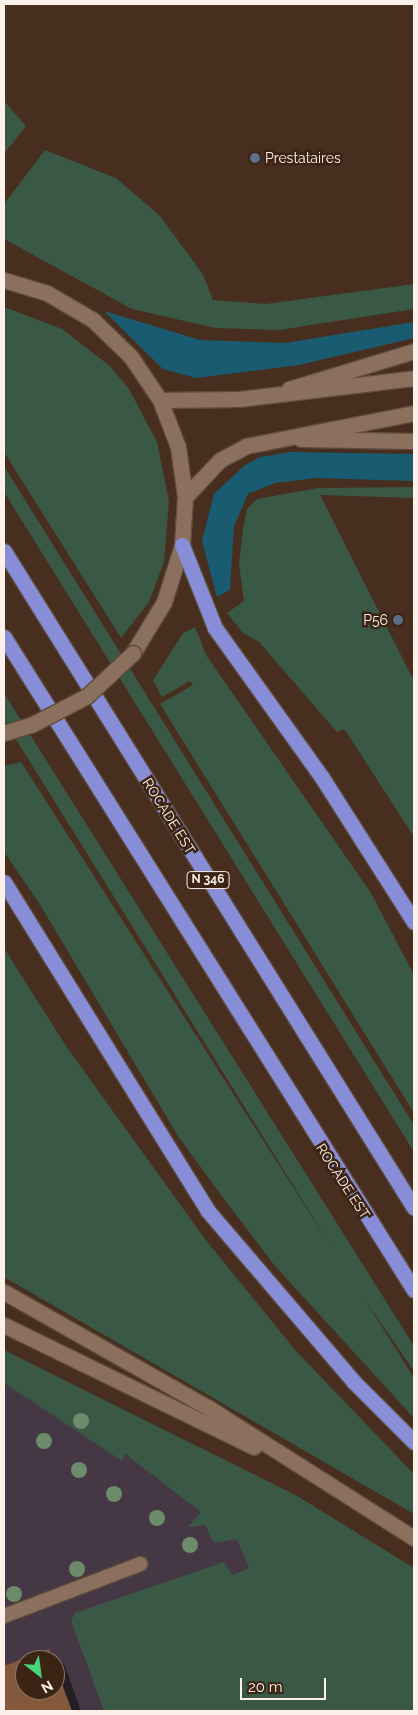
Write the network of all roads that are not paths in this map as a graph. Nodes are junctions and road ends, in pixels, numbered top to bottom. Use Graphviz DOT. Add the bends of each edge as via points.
graph roads {
  1 [pos="4,280"];
  2 [pos="414,351"];
  3 [pos="414,378"];
  4 [pos="283,391"];
  5 [pos="160,400"];
  6 [pos="414,413"];
  7 [pos="274,438"];
  8 [pos="414,440"];
  9 [pos="185,497"];
  10 [pos="182,545"];
  11 [pos="4,551"];
  12 [pos="4,637"];
  13 [pos="4,733"];
  14 [pos="4,882"];
  15 [pos="4,896"];
  16 [pos="22,912"];
  17 [pos="414,922"];
  18 [pos="414,1208"];
  19 [pos="414,1290"];
  20 [pos="4,1292"];
  21 [pos="4,1326"];
  22 [pos="414,1442"];
  23 [pos="289,1462"];
  24 [pos="414,1538"];
  25 [pos="140,1564"];
  26 [pos="4,1616"];
  1 -- 5 [label="main road" via="48,294 93,320 131,356"];
  2 -- 4 [label="main road"];
  3 -- 4 [label="main road"];
  4 -- 5 [label="main road" via="239,399"];
  5 -- 9 [label="main road" via="178,447"];
  6 -- 7 [label="main road"];
  7 -- 8 [label="main road"];
  7 -- 9 [label="main road" via="220,460"];
  9 -- 10 [label="main road"];
  10 -- 13 [label="main road, bridge" via="164,602 133,653 87,696 32,725"];
  10 -- 17 [label="highway" via="215,628 321,776"];
  11 -- 18 [label="highway, ROCADE EST / N 346"];
  12 -- 19 [label="highway, ROCADE EST"];
  14 -- 16 [label="highway"];
  15 -- 16 [label="main road"];
  16 -- 22 [label="highway" via="208,1211 354,1382"];
  20 -- 23 [label="main road" via="209,1408"];
  21 -- 23 [label="main road"];
  23 -- 24 [label="main road"];
  25 -- 26 [label="lane"];
}
